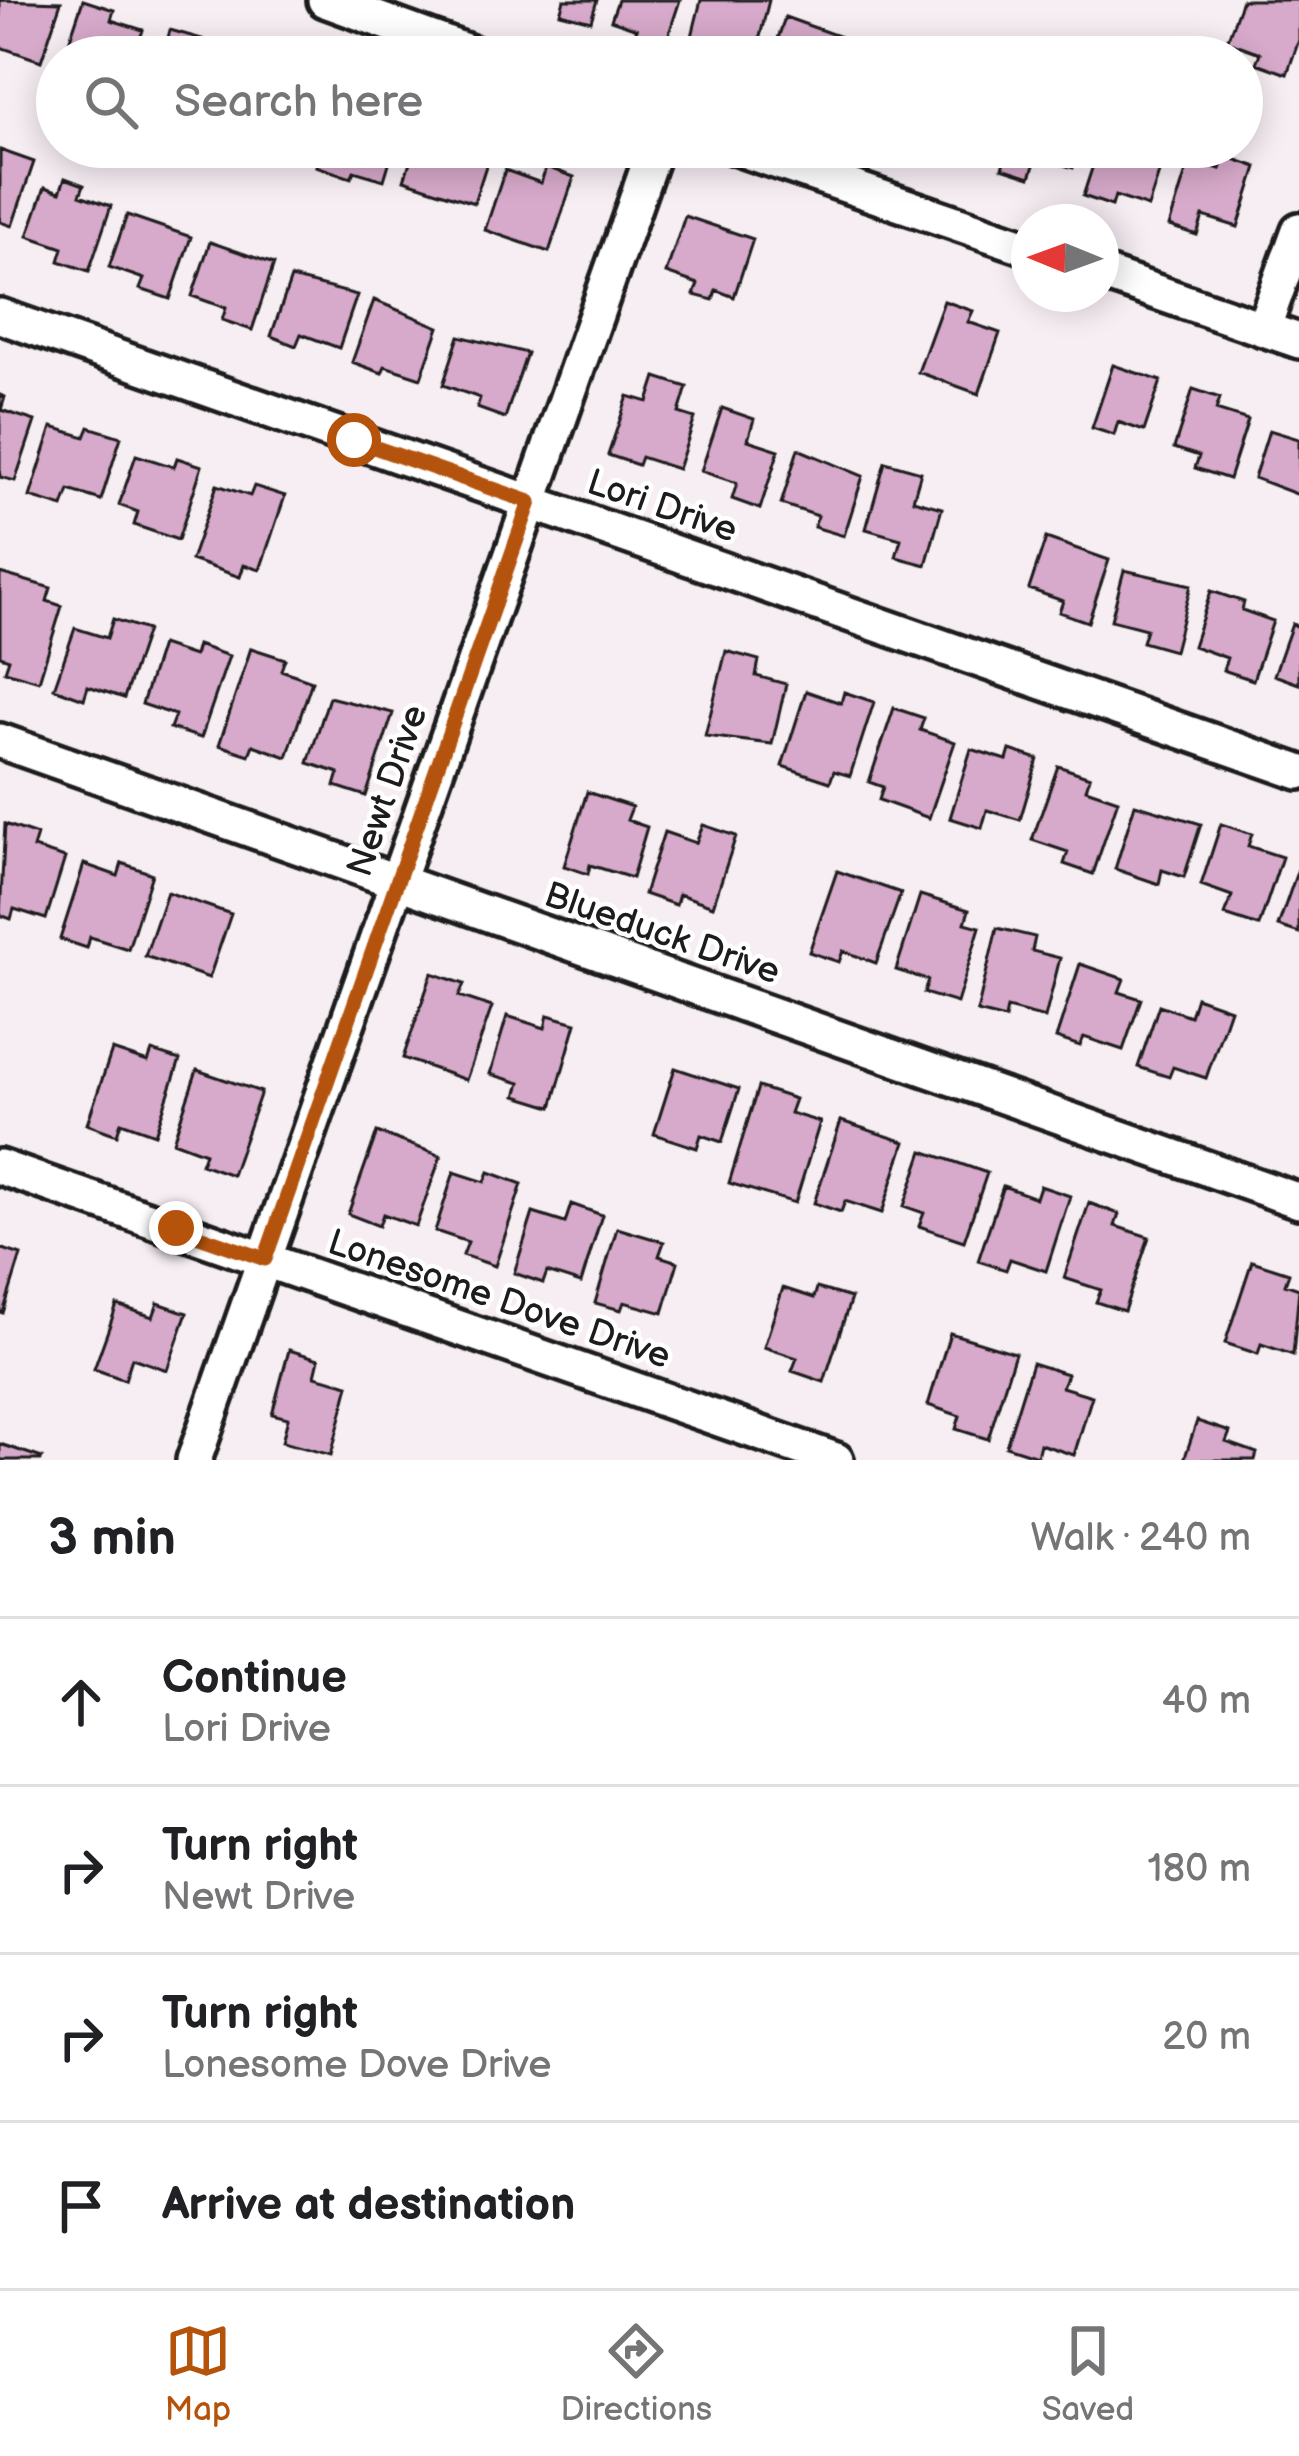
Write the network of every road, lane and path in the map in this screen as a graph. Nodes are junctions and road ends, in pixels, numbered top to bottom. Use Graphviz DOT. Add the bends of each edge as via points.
graph roads {
  1 [pos="325,0"];
  2 [pos="424,36"];
  3 [pos="648,168"];
  4 [pos="795,168"];
  5 [pos="1299,230"];
  6 [pos="1011,242"];
  7 [pos="1119,279"];
  8 [pos="0,316"];
  9 [pos="1264,329"];
  10 [pos="1299,341"];
  11 [pos="530,502"];
  12 [pos="0,741"];
  13 [pos="1299,772"];
  14 [pos="397,882"];
  15 [pos="0,1167"];
  16 [pos="1299,1201"];
  17 [pos="265,1259"];
  18 [pos="194,1460"];
  19 [pos="836,1460"];
  1 -- 2 [label="street"];
  3 -- 11 [label="street, Newt Drive"];
  4 -- 6 [label="street"];
  5 -- 9 [label="street"];
  7 -- 9 [label="street"];
  8 -- 11 [label="street, Lori Drive"];
  9 -- 10 [label="street"];
  11 -- 13 [label="street, Lori Drive"];
  11 -- 14 [label="street, Newt Drive"];
  12 -- 14 [label="street, Blueduck Drive"];
  14 -- 16 [label="street, Blueduck Drive"];
  14 -- 17 [label="street, Newt Drive"];
  15 -- 17 [label="street, Lonesome Dove Drive"];
  17 -- 18 [label="street, Newt Drive"];
  17 -- 19 [label="street, Lonesome Dove Drive"];
}
